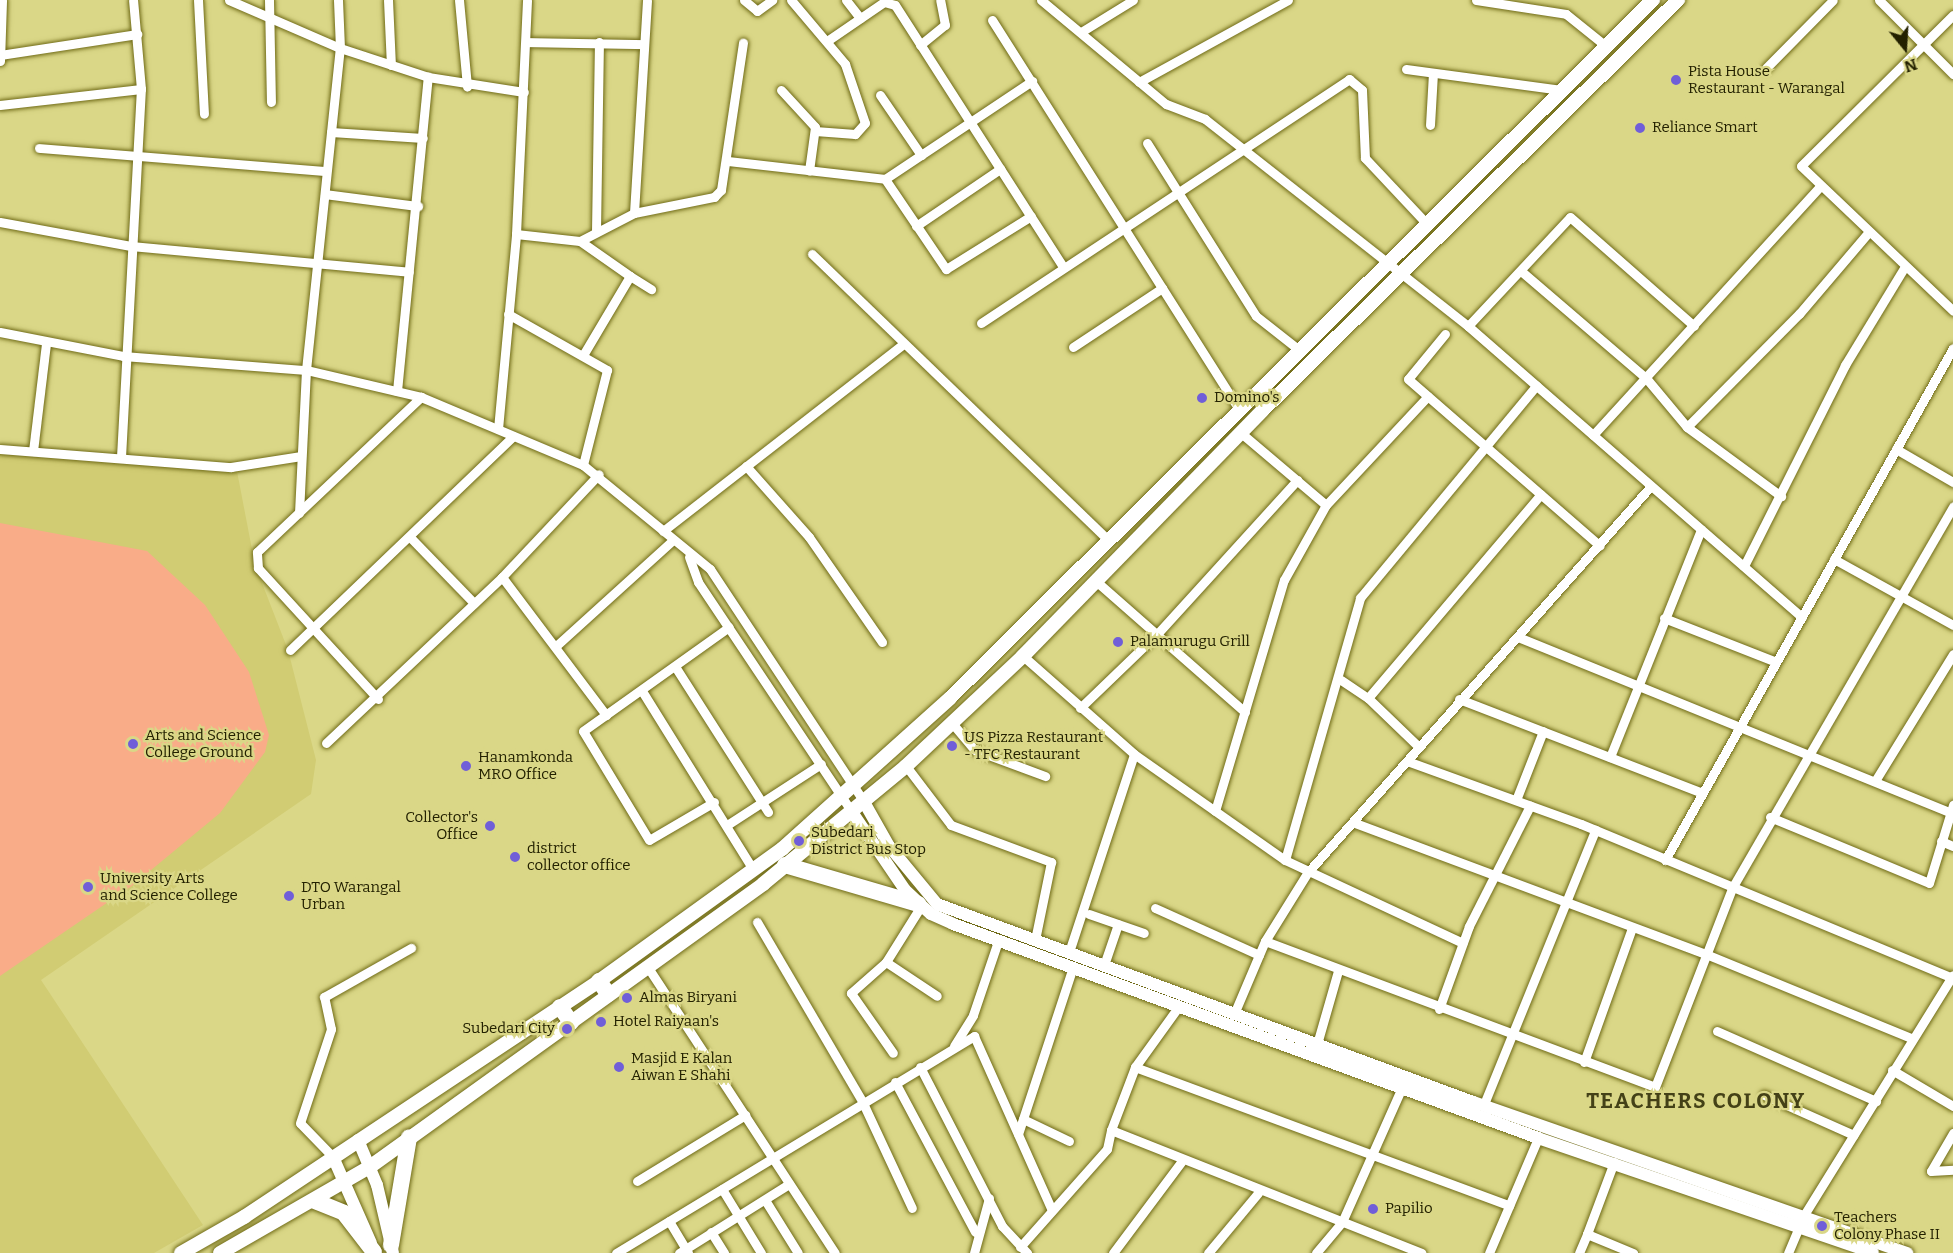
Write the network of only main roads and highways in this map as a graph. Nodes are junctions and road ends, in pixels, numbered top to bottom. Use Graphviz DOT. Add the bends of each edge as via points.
graph roads {
  1 [pos="1653,0"];
  2 [pos="1678,0"];
  3 [pos="785,865"];
  4 [pos="920,905"];
  5 [pos="604,988"];
  6 [pos="560,1007"];
  7 [pos="571,1022"];
  8 [pos="409,1137"];
  9 [pos="315,1201"];
  10 [pos="392,1249"];
  11 [pos="374,1252"];
  12 [pos="181,1253"];
  13 [pos="220,1253"];
  1 -- 5 [label="main road" via="1385,262 1109,541 848,792"];
  2 -- 3 [label="main road" via="1400,273 1023,656 906,766"];
  3 -- 4 [label="highway"];
  3 -- 5 [label="main road" via="647,966"];
  5 -- 6 [label="main road"];
  5 -- 7 [label="main road"];
  6 -- 7 [label="highway"];
  6 -- 12 [label="main road"];
  7 -- 8 [label="main road"];
  8 -- 9 [label="main road"];
  8 -- 10 [label="highway"];
  9 -- 11 [label="highway" via="344,1213"];
  9 -- 13 [label="main road"];
}
